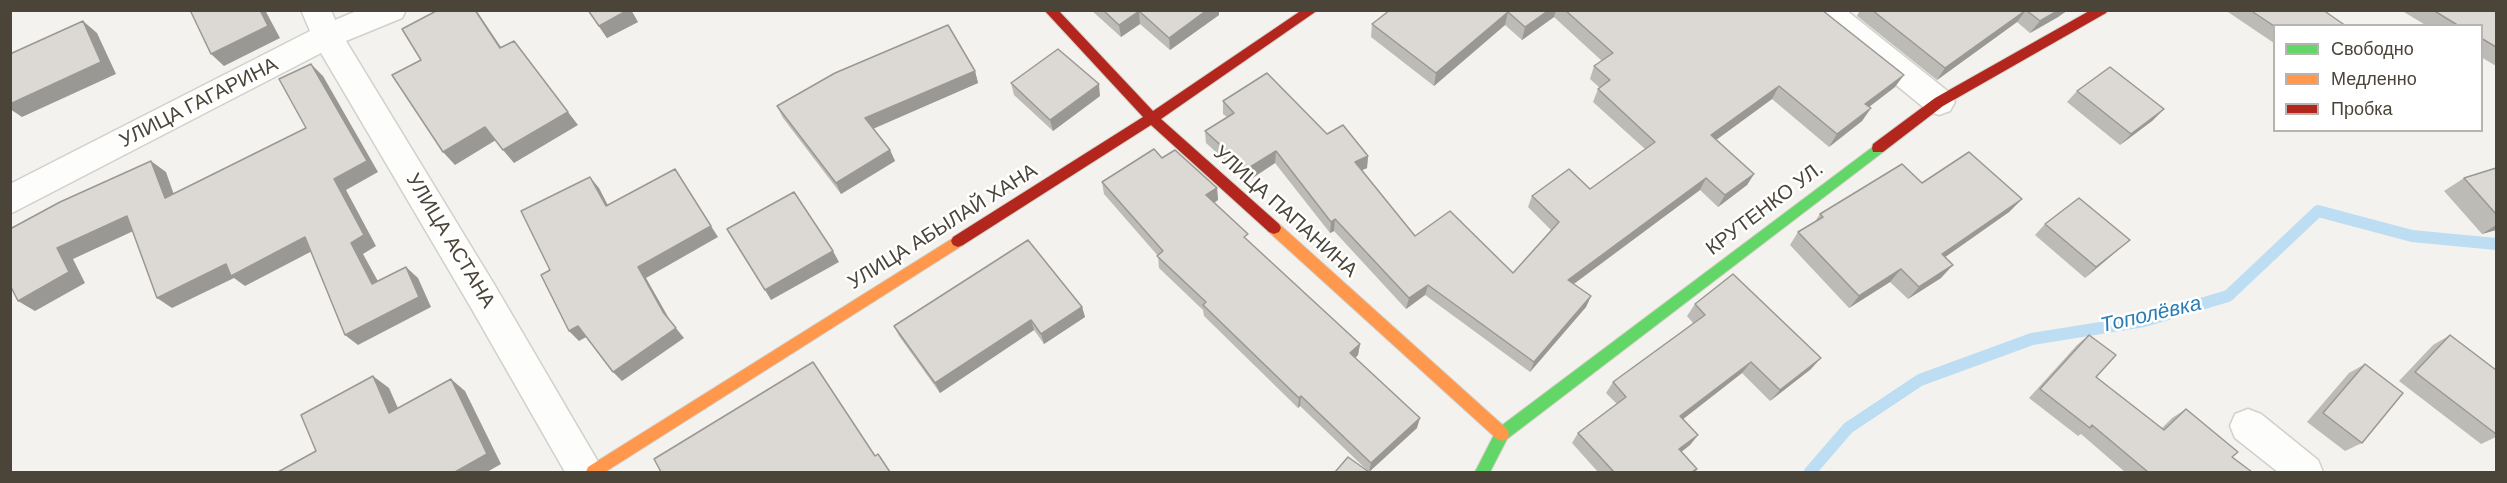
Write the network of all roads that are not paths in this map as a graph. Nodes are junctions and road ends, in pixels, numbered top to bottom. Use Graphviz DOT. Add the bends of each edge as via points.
graph roads {
  1 [pos="391,10"];
  2 [pos="1050,10"];
  3 [pos="1312,10"];
  4 [pos="1825,10"];
  5 [pos="2102,10"];
  6 [pos="321,23"];
  7 [pos="1939,102"];
  8 [pos="1152,118"];
  9 [pos="10,201"];
  10 [pos="2248,426"];
  11 [pos="1502,434"];
  12 [pos="584,472"];
  13 [pos="593,472"];
  14 [pos="1482,472"];
  15 [pos="2306,472"];
  1 -- 6 [label="street, УЛИЦА ГАГАРИНА"];
  2 -- 8 [label="street, УЛИЦА ПАПАНИНА"];
  3 -- 8 [label="street, УЛИЦА АБЫЛАЙ ХАНА"];
  4 -- 7 [label="street"];
  5 -- 7 [label="street, КРУТЕНКО УЛ."];
  6 -- 9 [label="street, УЛИЦА ГАГАРИНА"];
  6 -- 12 [label="street, УЛИЦА АСТАНА"];
  7 -- 11 [label="street, КРУТЕНКО УЛ."];
  8 -- 11 [label="street, УЛИЦА ПАПАНИНА"];
  8 -- 13 [label="street, УЛИЦА АБЫЛАЙ ХАНА"];
  10 -- 15 [label="street"];
  11 -- 14 [label="street, КРУТЕНКО УЛ."];
}
